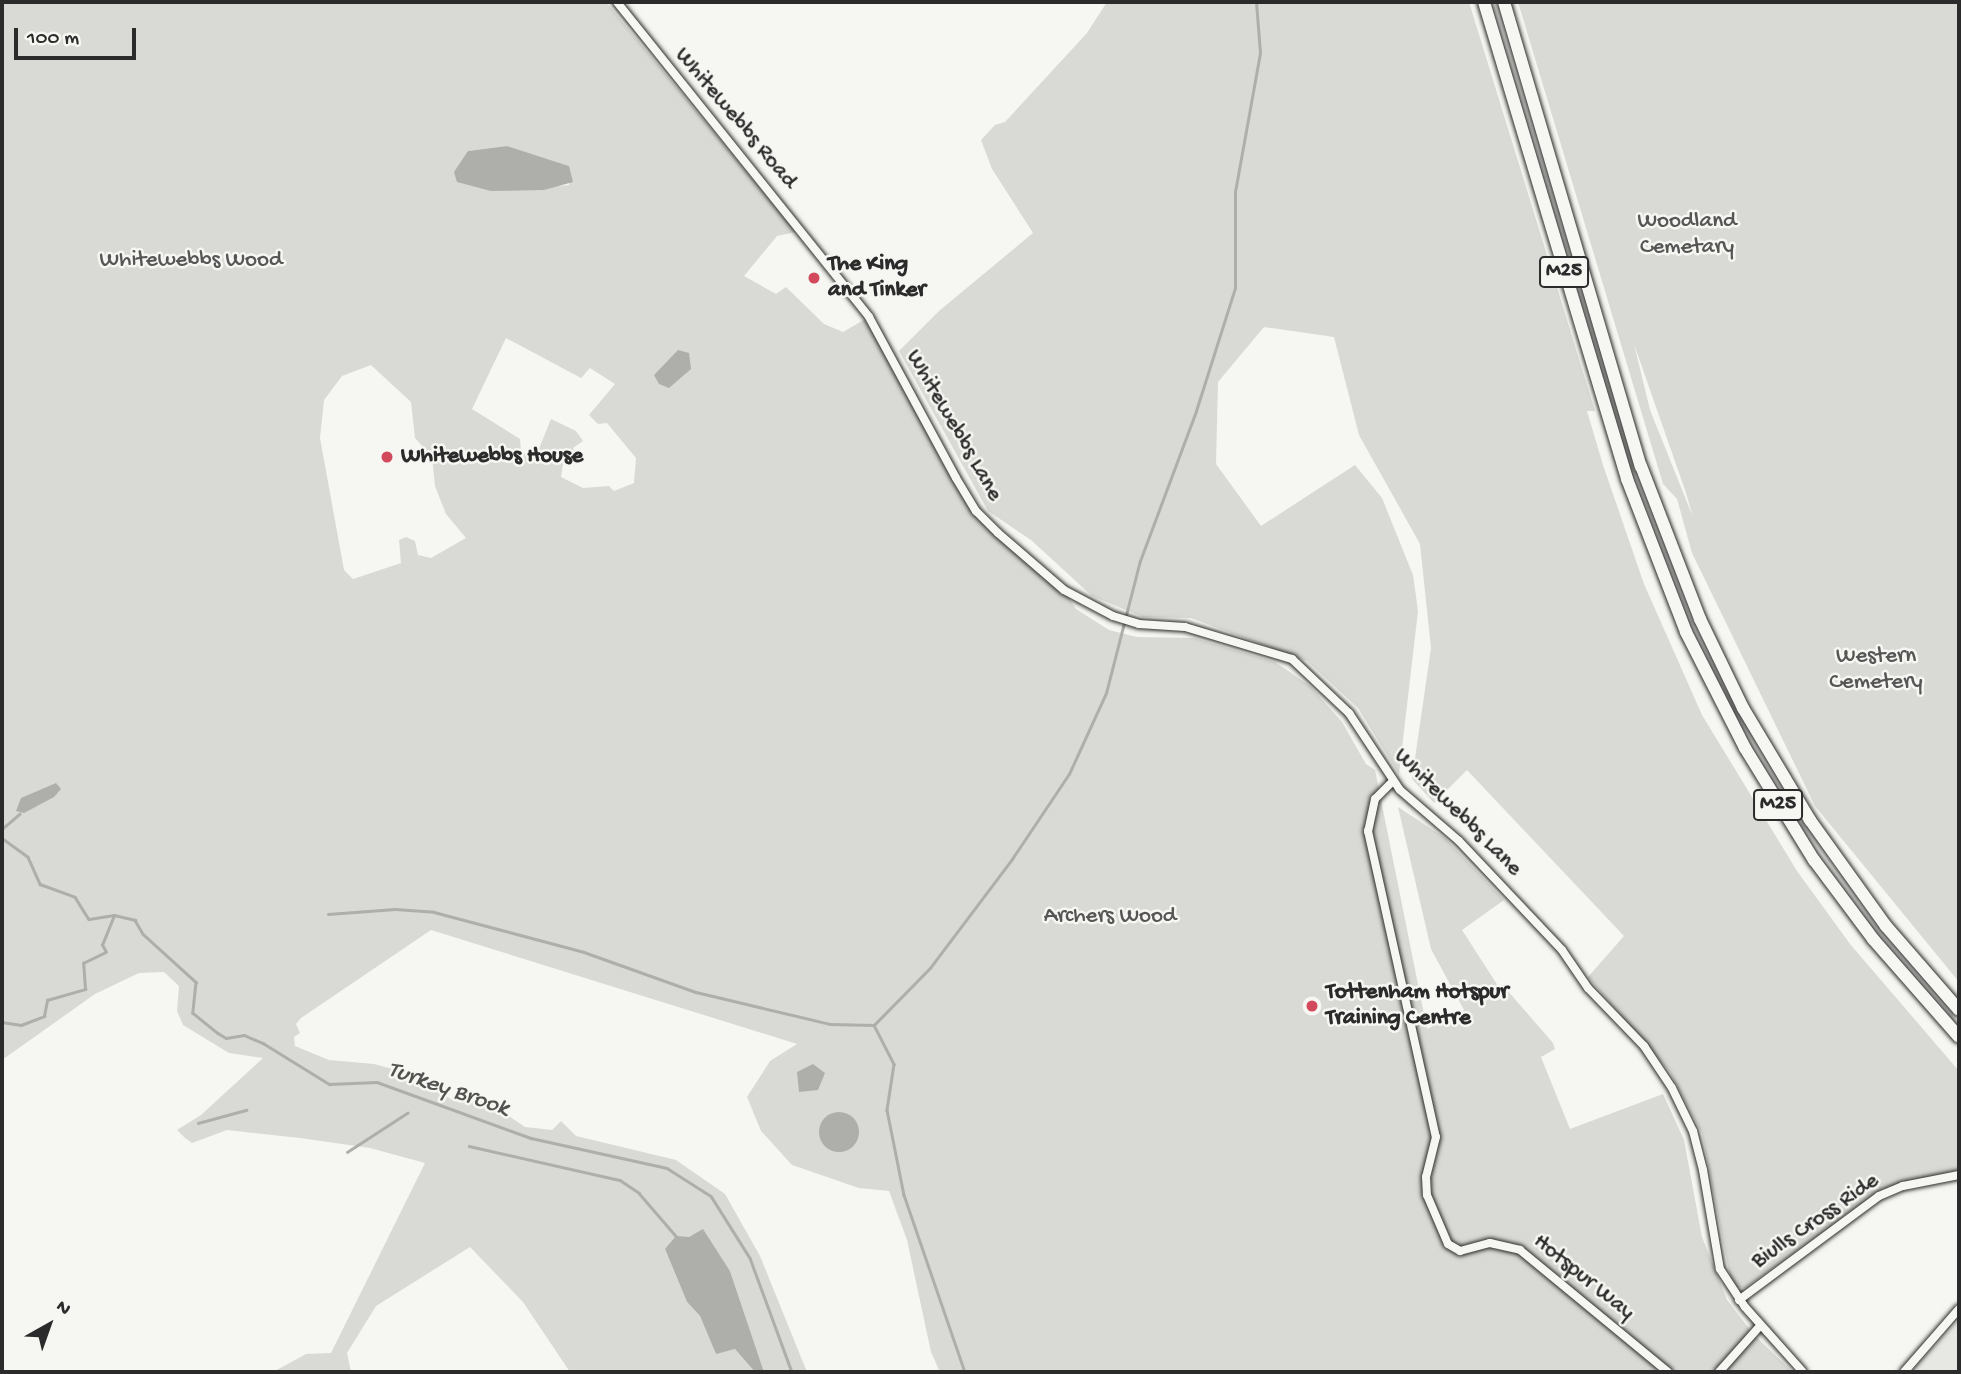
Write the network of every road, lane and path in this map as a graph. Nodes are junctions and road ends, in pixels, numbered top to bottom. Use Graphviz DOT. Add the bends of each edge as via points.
graph roads {
  1 [pos="617,2"];
  2 [pos="1484,2"];
  3 [pos="1504,2"];
  4 [pos="826,260"];
  5 [pos="1392,782"];
  6 [pos="1959,1010"];
  7 [pos="1959,1037"];
  8 [pos="1959,1175"];
  9 [pos="1739,1300"];
  10 [pos="1959,1309"];
  11 [pos="1760,1325"];
  12 [pos="1668,1372"];
  13 [pos="1719,1372"];
  14 [pos="1803,1372"];
  15 [pos="1905,1372"];
  1 -- 4 [label="street, Whitewebbs Road"];
  2 -- 7 [label="highway, M25" via="1627,479 1686,632 1745,748 1814,860 1873,939"];
  3 -- 6 [label="highway, M25" via="1638,455 1700,619 1758,736 1810,820 1886,926"];
  4 -- 5 [label="street, Whitewebbs Lane" via="869,317 976,510 1064,590 1113,616 1139,624 1185,627 1292,659 1349,713"];
  5 -- 9 [label="street, Whitewebbs Lane" via="1516,899 1658,1067 1693,1131 1720,1269"];
  5 -- 12 [label="street, Hotspur Way" via="1374,799 1368,831 1436,1137 1426,1177 1427,1195 1448,1244 1460,1251 1490,1243 1520,1250"];
  8 -- 9 [label="street, Biulls Cross Ride" via="1903,1186 1879,1196"];
  9 -- 11 [label="street, Whitewebbs Lane"];
  10 -- 15 [label="street"];
  11 -- 13 [label="street"];
  11 -- 14 [label="street, Whitewebbs Lane"];
}
